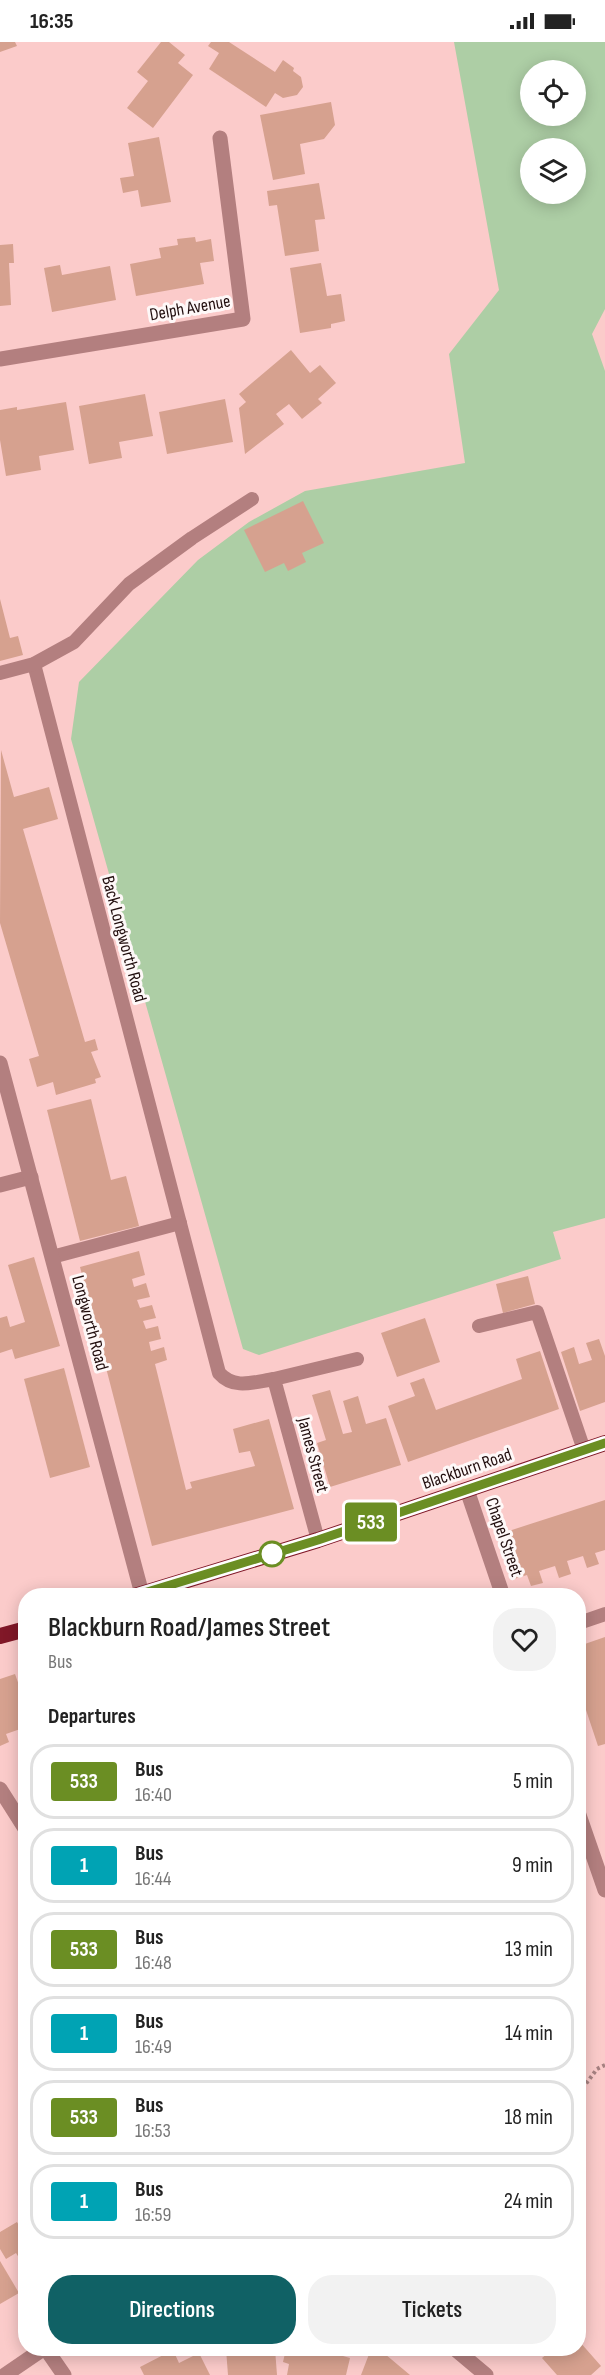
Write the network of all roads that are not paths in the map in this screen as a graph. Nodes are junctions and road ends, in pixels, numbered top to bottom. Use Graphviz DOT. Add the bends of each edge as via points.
graph roads {
  1 [pos="220,138"];
  2 [pos="0,359"];
  3 [pos="252,500"];
  4 [pos="34,664"];
  5 [pos="0,673"];
  6 [pos="0,1062"];
  7 [pos="31,1177"];
  8 [pos="0,1185"];
  9 [pos="180,1223"];
  10 [pos="52,1257"];
  11 [pos="479,1326"];
  12 [pos="357,1359"];
  13 [pos="274,1380"];
  14 [pos="605,1443"];
  15 [pos="584,1449"];
  16 [pos="467,1490"];
  17 [pos="318,1540"];
  18 [pos="136,1588"];
  19 [pos="161,1588"];
  20 [pos="500,1588"];
  21 [pos="605,1614"];
  22 [pos="586,1621"];
  23 [pos="18,1631"];
  24 [pos="0,1636"];
  25 [pos="0,1789"];
  26 [pos="18,1817"];
  27 [pos="586,1835"];
  28 [pos="605,1890"];
  29 [pos="34,2356"];
  30 [pos="49,2356"];
  31 [pos="463,2356"];
  32 [pos="5,2375"];
  33 [pos="64,2375"];
  34 [pos="486,2375"];
  1 -- 2 [label="street, Delph Avenue" via="243,319"];
  3 -- 4 [label="lane" via="129,584 74,642"];
  4 -- 5 [label="lane"];
  4 -- 9 [label="lane, Back Longworth Road"];
  6 -- 7 [label="street, Longworth Road"];
  7 -- 8 [label="street"];
  7 -- 10 [label="street, Longworth Road"];
  9 -- 10 [label="lane"];
  9 -- 13 [label="lane, Back Longworth Road" via="219,1373 226,1382 237,1384"];
  10 -- 18 [label="street, Longworth Road"];
  11 -- 15 [label="lane" via="537,1311"];
  12 -- 13 [label="lane"];
  13 -- 17 [label="lane, James Street"];
  14 -- 15 [label="highway, Blackburn Road"];
  15 -- 16 [label="highway, Blackburn Road"];
  16 -- 17 [label="highway, Blackburn Road"];
  16 -- 20 [label="street, Chapel Street"];
  17 -- 19 [label="highway, Blackburn Road"];
  21 -- 22 [label="lane"];
  23 -- 24 [label="highway"];
  25 -- 26 [label="street"];
  27 -- 28 [label="street"];
  29 -- 32 [label="street"];
  30 -- 33 [label="street"];
  31 -- 34 [label="street"];
}
